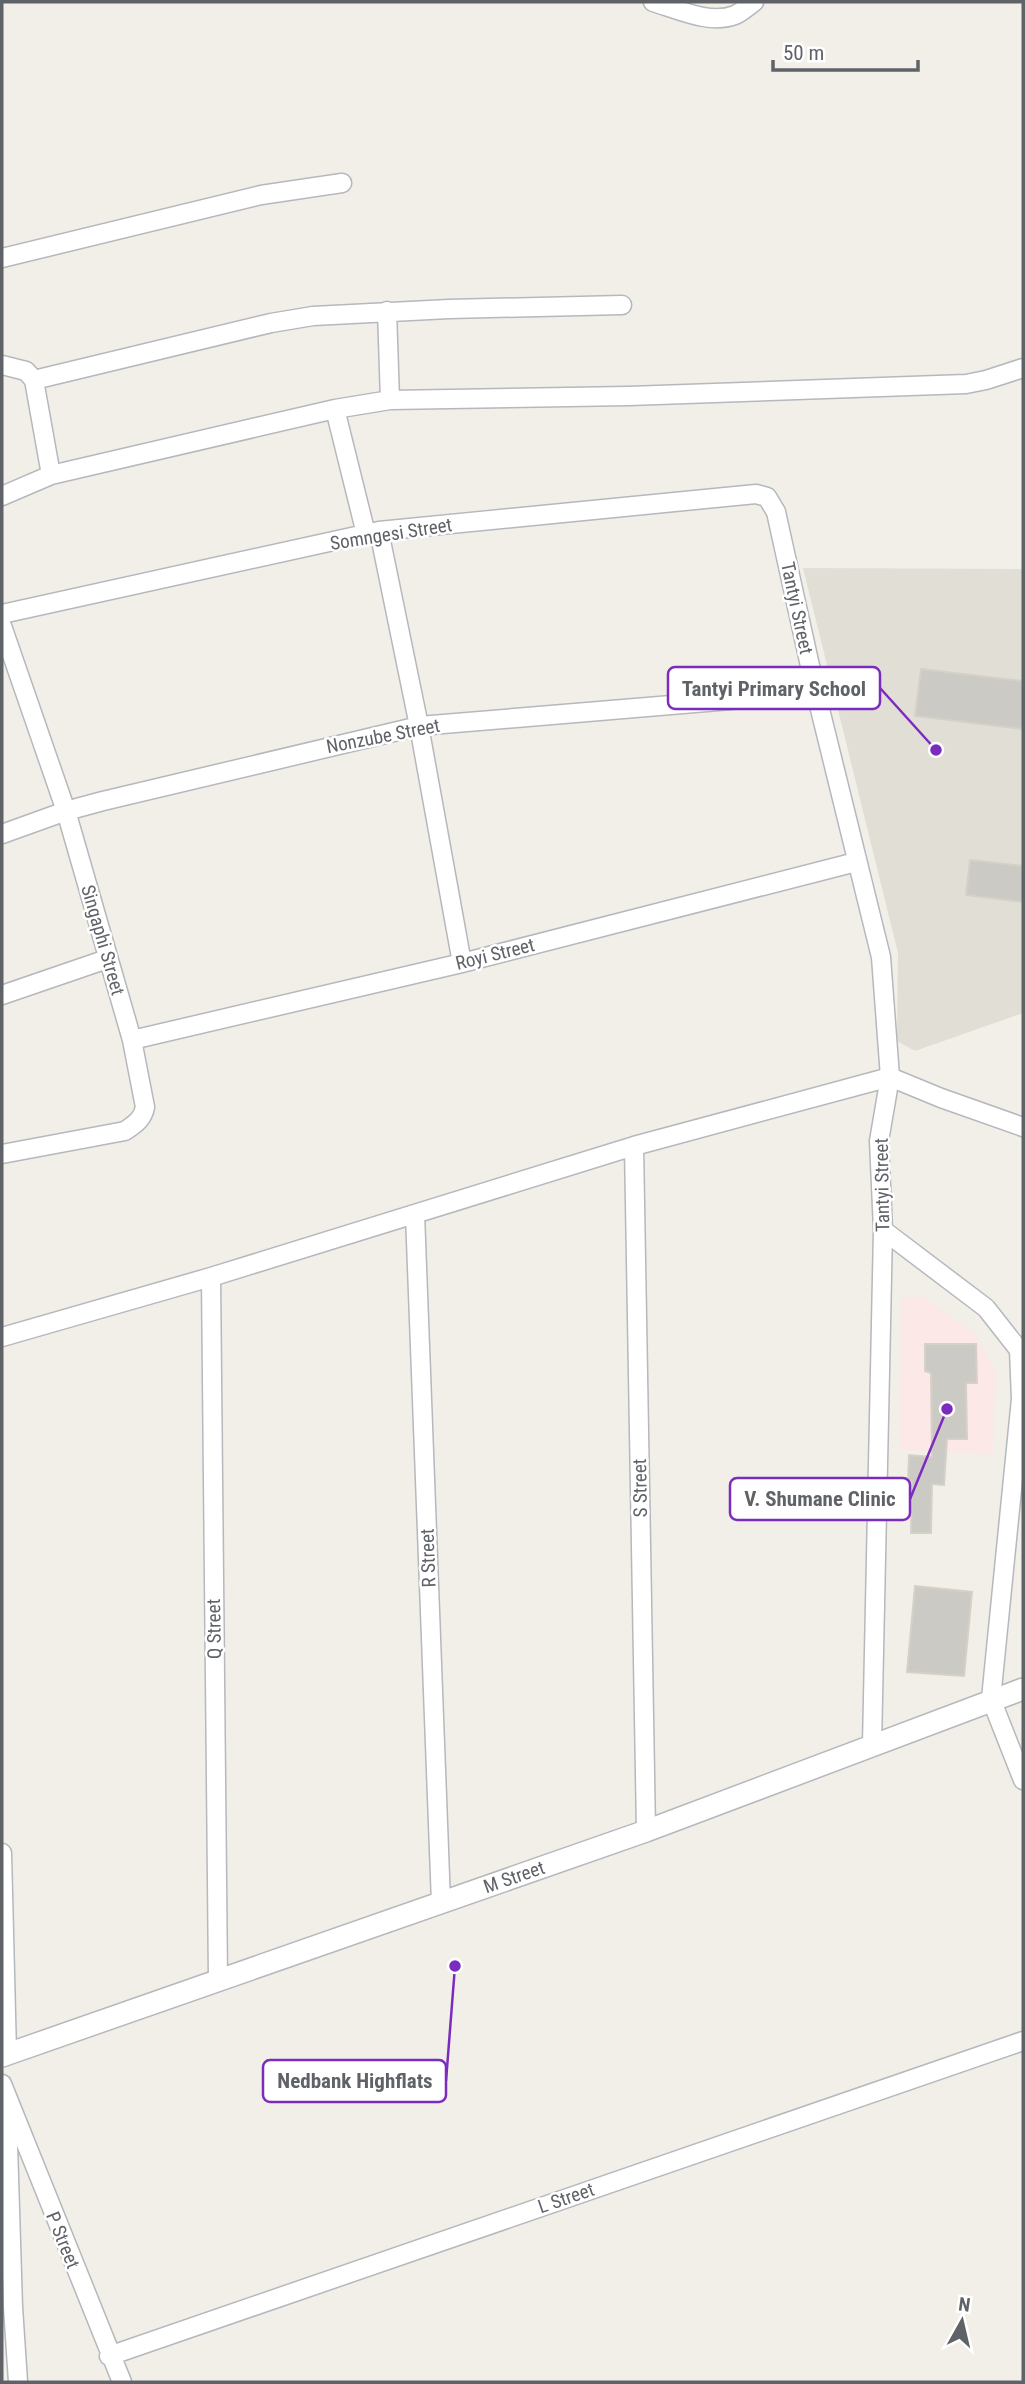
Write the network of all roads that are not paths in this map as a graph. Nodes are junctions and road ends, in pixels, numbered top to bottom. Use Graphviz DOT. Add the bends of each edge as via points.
graph roads {
  1 [pos="653,2"];
  2 [pos="754,2"];
  3 [pos="342,183"];
  4 [pos="2,258"];
  5 [pos="622,305"];
  6 [pos="387,311"];
  7 [pos="2,365"];
  8 [pos="1023,368"];
  9 [pos="34,380"];
  10 [pos="390,400"];
  11 [pos="335,409"];
  12 [pos="51,475"];
  13 [pos="2,496"];
  14 [pos="776,512"];
  15 [pos="372,533"];
  16 [pos="2,614"];
  17 [pos="2,626"];
  18 [pos="816,693"];
  19 [pos="419,726"];
  20 [pos="66,811"];
  21 [pos="2,834"];
  22 [pos="856,862"];
  23 [pos="107,959"];
  24 [pos="462,963"];
  25 [pos="2,995"];
  26 [pos="132,1040"];
  27 [pos="890,1077"];
  28 [pos="1023,1127"];
  29 [pos="634,1146"];
  30 [pos="2,1154"];
  31 [pos="415,1214"];
  32 [pos="883,1230"];
  33 [pos="211,1277"];
  34 [pos="2,1337"];
  35 [pos="1021,1350"];
  36 [pos="1023,1689"];
  37 [pos="991,1699"];
  38 [pos="872,1745"];
  39 [pos="1023,1780"];
  40 [pos="646,1831"];
  41 [pos="2,1853"];
  42 [pos="441,1903"];
  43 [pos="218,1981"];
  44 [pos="1023,2040"];
  45 [pos="5,2055"];
  46 [pos="4,2091"];
  47 [pos="109,2356"];
  48 [pos="18,2382"];
  49 [pos="121,2382"];
  1 -- 2 [label="street" via="722,18"];
  3 -- 4 [label="street" via="261,195"];
  5 -- 6 [label="street"];
  6 -- 9 [label="street" via="271,323"];
  6 -- 10 [label="street"];
  7 -- 9 [label="street" via="26,372"];
  8 -- 10 [label="street" via="966,384"];
  9 -- 12 [label="street"];
  10 -- 11 [label="street"];
  11 -- 12 [label="street"];
  11 -- 15 [label="street"];
  12 -- 13 [label="street"];
  14 -- 15 [label="street, Somngesi Street" via="767,496 756,494"];
  14 -- 18 [label="street, Tantyi Street"];
  15 -- 16 [label="street, Somngesi Street"];
  15 -- 19 [label="street"];
  17 -- 20 [label="street, Singaphi Street"];
  18 -- 19 [label="street, Nonzube Street"];
  18 -- 22 [label="street, Tantyi Street"];
  19 -- 20 [label="street, Nonzube Street"];
  19 -- 24 [label="street"];
  20 -- 21 [label="street, Nonzube Street"];
  20 -- 23 [label="street, Singaphi Street"];
  22 -- 24 [label="street, Royi Street"];
  22 -- 27 [label="street, Tantyi Street" via="881,957"];
  23 -- 25 [label="street"];
  23 -- 26 [label="street, Singaphi Street"];
  24 -- 26 [label="street, Royi Street"];
  26 -- 30 [label="street, Singaphi Street" via="145,1107 138,1122 125,1131"];
  27 -- 28 [label="street"];
  27 -- 29 [label="street"];
  27 -- 32 [label="street, Tantyi Street" via="879,1141"];
  29 -- 31 [label="street"];
  29 -- 40 [label="street, S Street"];
  31 -- 33 [label="street"];
  31 -- 42 [label="street, R Street"];
  32 -- 35 [label="street" via="986,1308"];
  32 -- 38 [label="street, Tantyi Street"];
  33 -- 34 [label="street"];
  33 -- 43 [label="street, Q Street"];
  35 -- 37 [label="street" via="1021,1399"];
  36 -- 37 [label="street, M Street"];
  37 -- 38 [label="street, M Street"];
  37 -- 39 [label="street"];
  38 -- 40 [label="street, M Street"];
  40 -- 42 [label="street, M Street"];
  41 -- 45 [label="street"];
  42 -- 43 [label="street, M Street"];
  43 -- 45 [label="street, M Street"];
  44 -- 47 [label="street, L Street"];
  46 -- 47 [label="street, P Street"];
  46 -- 48 [label="street, P Street"];
  47 -- 49 [label="street, P Street"];
}
